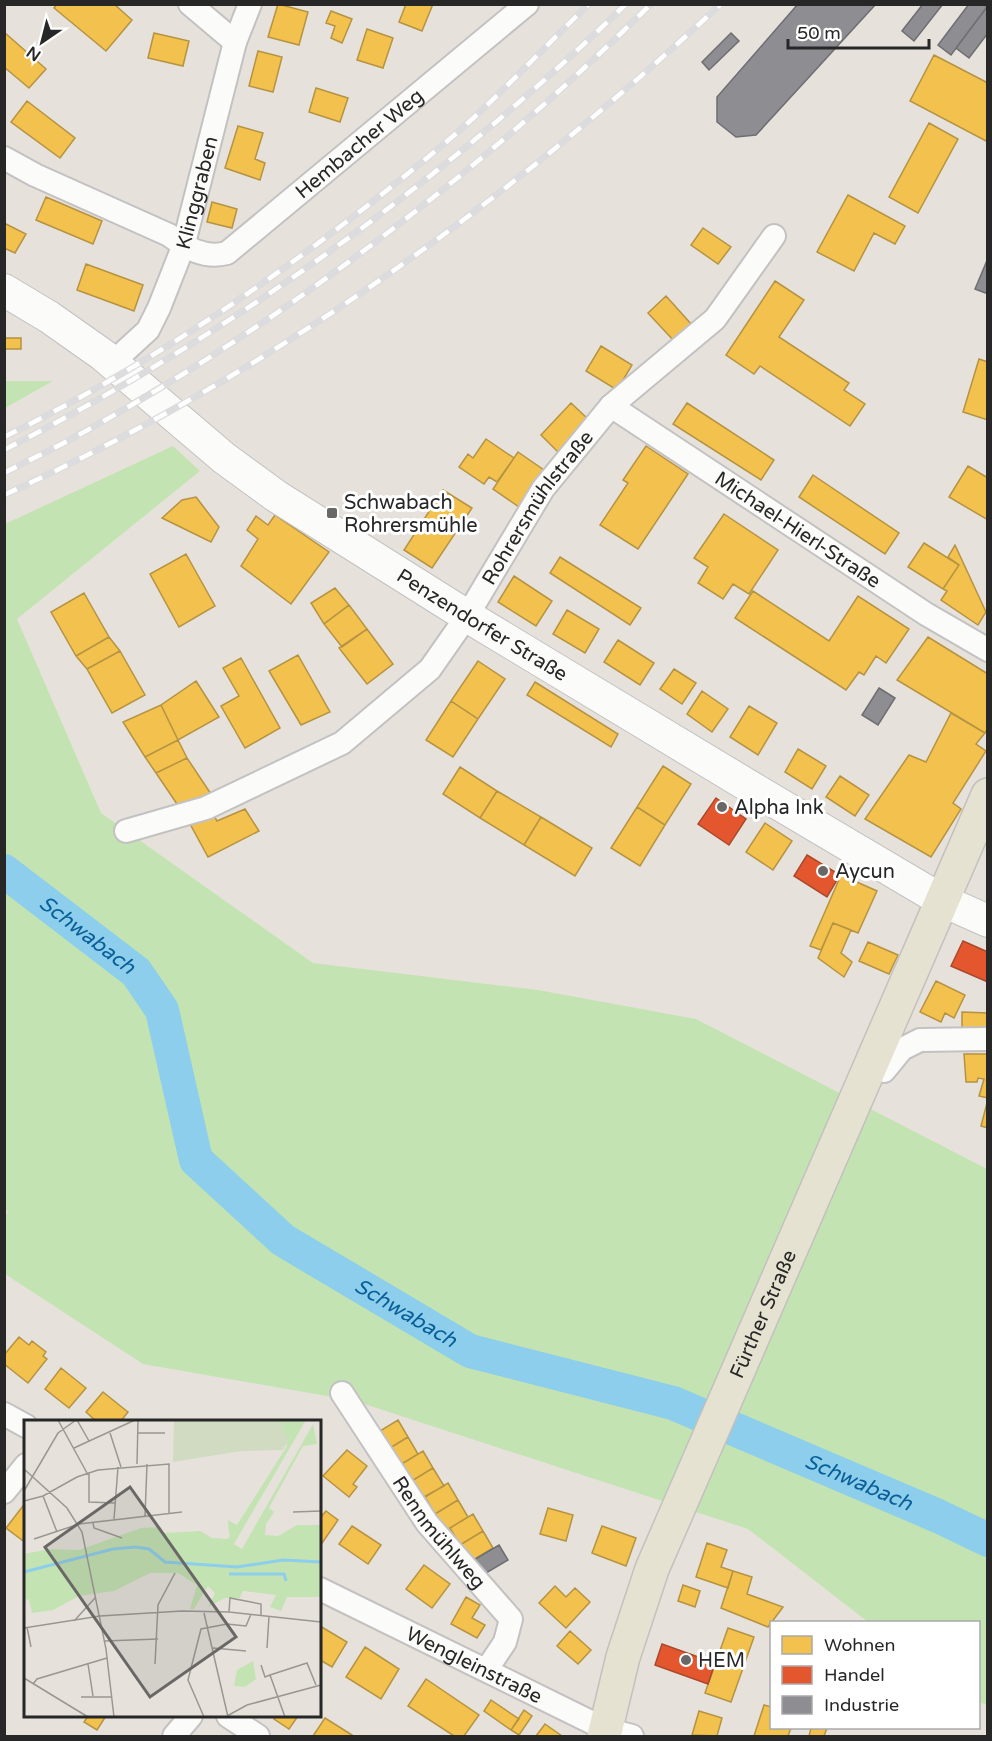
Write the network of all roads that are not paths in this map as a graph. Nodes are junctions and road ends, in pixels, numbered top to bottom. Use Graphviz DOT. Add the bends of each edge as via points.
graph roads {
  1 [pos="190,4"];
  2 [pos="250,4"];
  3 [pos="527,4"];
  4 [pos="235,42"];
  5 [pos="4,158"];
  6 [pos="774,236"];
  7 [pos="183,247"];
  8 [pos="4,290"];
  9 [pos="112,363"];
  10 [pos="611,406"];
  11 [pos="467,616"];
  12 [pos="987,650"];
  13 [pos="987,795"];
  14 [pos="126,831"];
  15 [pos="943,901"];
  16 [pos="987,921"];
  17 [pos="987,1039"];
  18 [pos="884,1071"];
  19 [pos="342,1393"];
  20 [pos="4,1414"];
  21 [pos="24,1425"];
  22 [pos="24,1467"];
  23 [pos="4,1492"];
  24 [pos="321,1588"];
  25 [pos="487,1669"];
  26 [pos="190,1717"];
  27 [pos="229,1717"];
  28 [pos="614,1734"];
  29 [pos="174,1737"];
  30 [pos="258,1737"];
  1 -- 4 [label="street"];
  2 -- 4 [label="street, Klinggraben"];
  3 -- 7 [label="street, Hembacher Weg" via="227,253 215,256"];
  4 -- 7 [label="street, Klinggraben"];
  5 -- 7 [label="street, Hembacher Weg" via="169,235"];
  6 -- 10 [label="street, Rohrersmühlstraße" via="715,319"];
  7 -- 9 [label="street, Klinggraben" via="148,330"];
  8 -- 9 [label="main road, Penzendorfer Straße" via="50,316"];
  9 -- 11 [label="main road, Penzendorfer Straße" via="246,476"];
  10 -- 11 [label="street, Rohrersmühlstraße" via="543,489"];
  10 -- 12 [label="street, Michael-Hierl-Straße"];
  11 -- 14 [label="street, Rohrersmühlstraße" via="430,669 342,743 206,808"];
  11 -- 15 [label="main road, Penzendorfer Straße"];
  13 -- 15 [label="main road, Fürther Straße"];
  15 -- 16 [label="main road, Penzendorfer Straße"];
  15 -- 28 [label="main road, Fürther Straße" via="652,1569 623,1657"];
  17 -- 18 [label="street" via="920,1040 902,1049"];
  19 -- 25 [label="street, Rennmühlweg" via="427,1523 511,1619 505,1642"];
  20 -- 21 [label="street"];
  22 -- 23 [label="street"];
  24 -- 25 [label="street, Wengleinstraße"];
  25 -- 28 [label="street, Wengleinstraße"];
  26 -- 29 [label="street"];
  27 -- 30 [label="street"];
}
